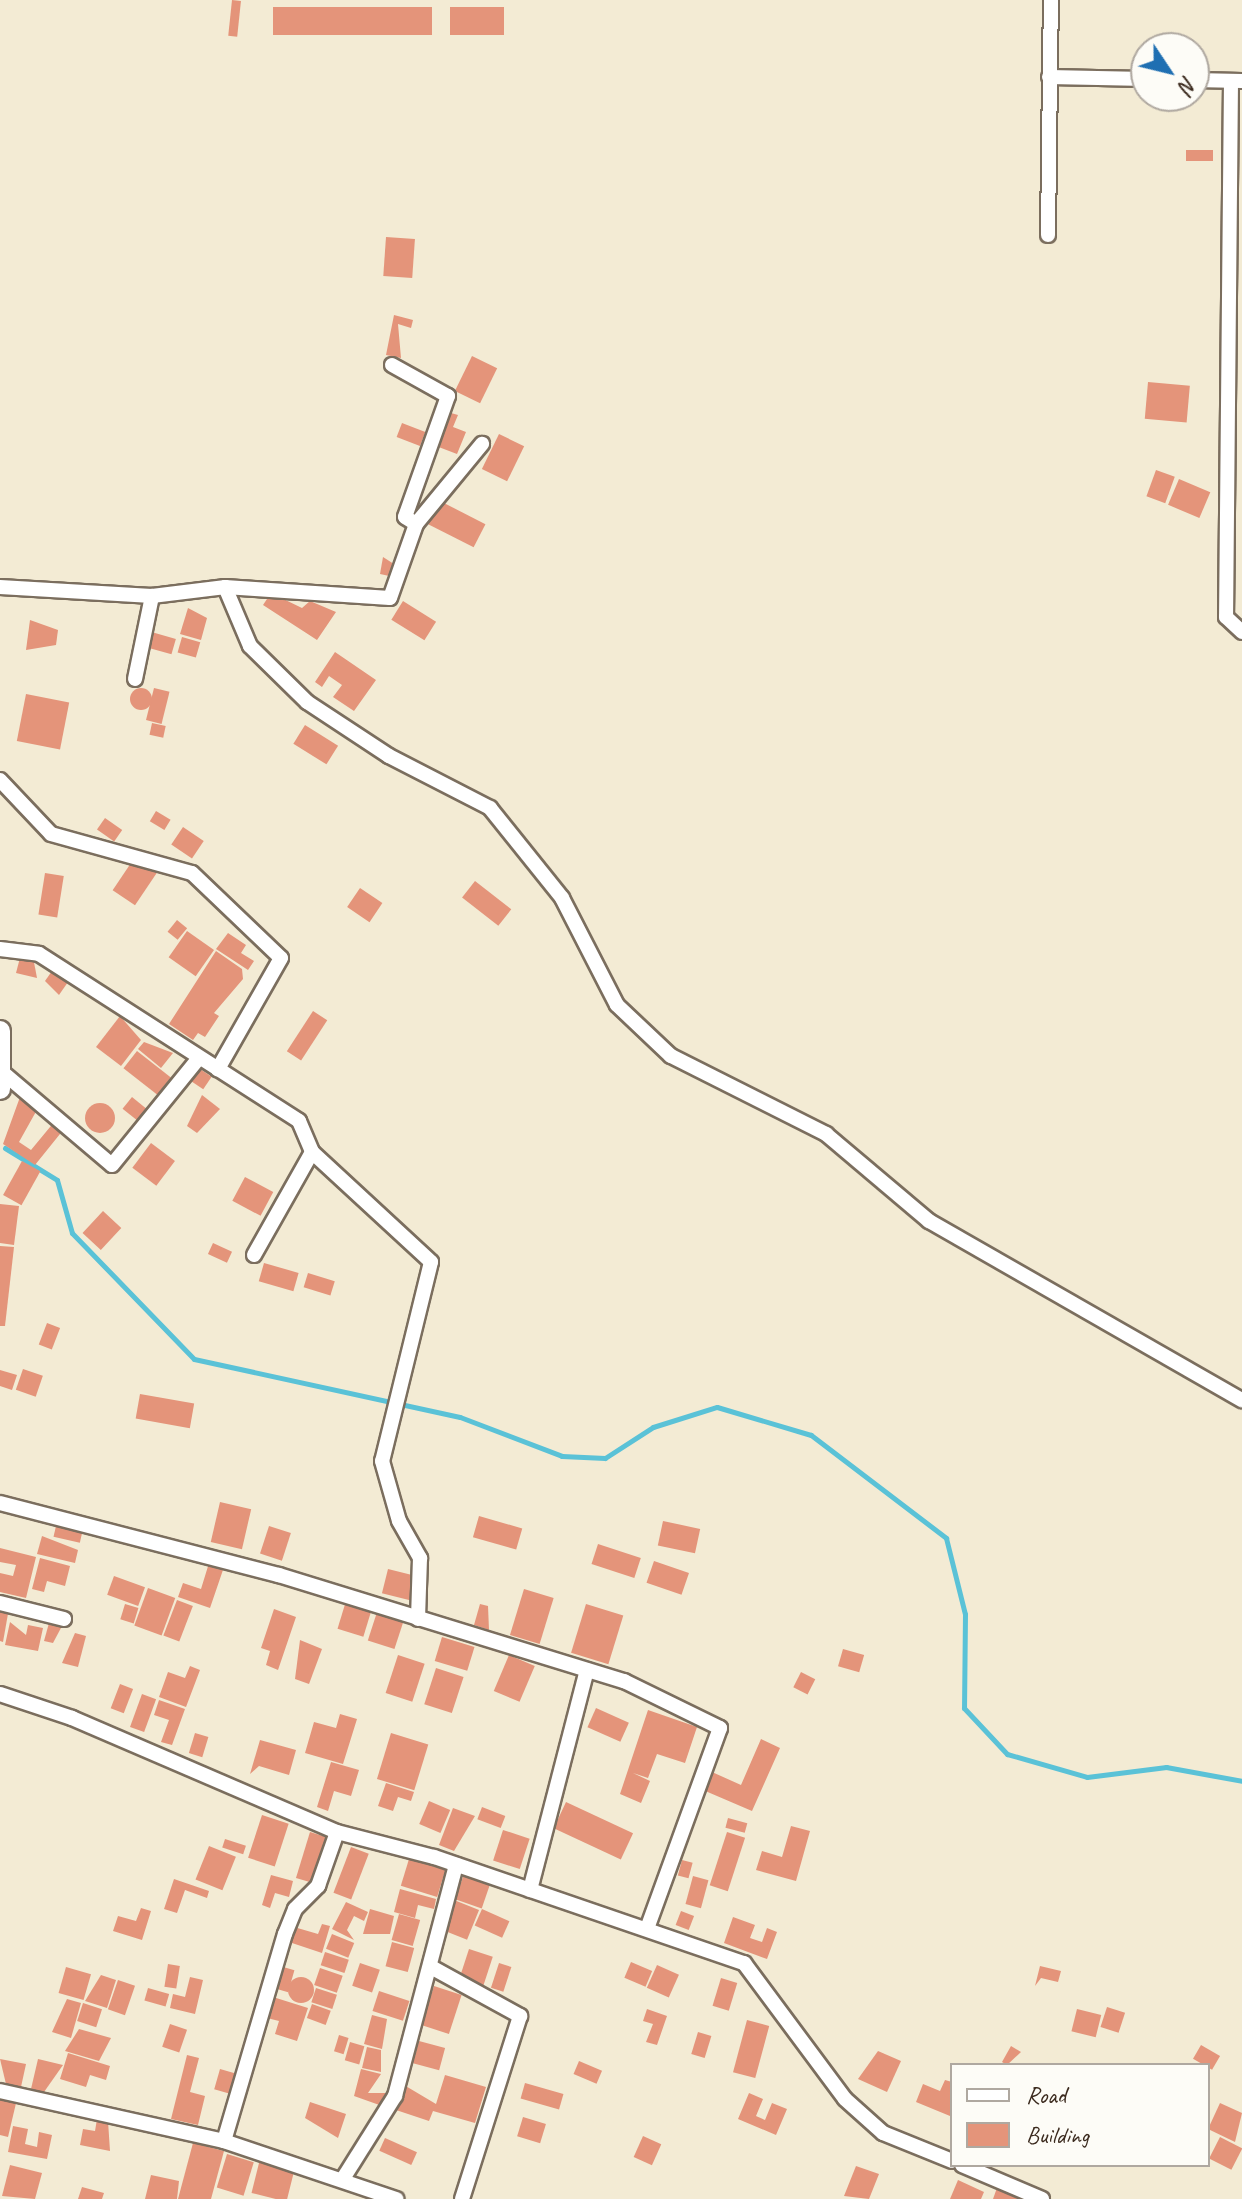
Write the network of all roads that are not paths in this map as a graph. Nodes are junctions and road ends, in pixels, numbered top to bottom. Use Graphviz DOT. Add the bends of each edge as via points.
graph roads {
  1 [pos="1051,0"];
  2 [pos="1049,77"];
  3 [pos="1130,79"];
  4 [pos="1210,80"];
  5 [pos="1237,81"];
  6 [pos="1048,235"];
  7 [pos="1236,301"];
  8 [pos="392,365"];
  9 [pos="482,444"];
  10 [pos="416,524"];
  11 [pos="0,587"];
  12 [pos="225,587"];
  13 [pos="152,596"];
  14 [pos="1242,632"];
  15 [pos="135,679"];
  16 [pos="0,780"];
  17 [pos="0,949"];
  18 [pos="0,1031"];
  19 [pos="199,1058"];
  20 [pos="218,1069"];
  21 [pos="1,1071"];
  22 [pos="0,1089"];
  23 [pos="312,1152"];
  24 [pos="254,1255"];
  25 [pos="1242,1400"];
  26 [pos="0,1503"];
  27 [pos="0,1603"];
  28 [pos="64,1619"];
  29 [pos="418,1619"];
  30 [pos="587,1670"];
  31 [pos="0,1694"];
  32 [pos="337,1832"];
  33 [pos="456,1865"];
  34 [pos="530,1890"];
  35 [pos="648,1926"];
  36 [pos="431,1967"];
  37 [pos="0,2091"];
  38 [pos="224,2141"];
  39 [pos="950,2160"];
  40 [pos="967,2167"];
  41 [pos="344,2177"];
  42 [pos="389,2198"];
  43 [pos="462,2199"];
  44 [pos="1042,2199"];
  1 -- 2 [label="street"];
  2 -- 3 [label="street"];
  2 -- 6 [label="street"];
  4 -- 5 [label="street"];
  5 -- 7 [label="street"];
  7 -- 14 [label="street" via="1226,617"];
  8 -- 10 [label="street" via="448,396 405,517"];
  9 -- 10 [label="street"];
  10 -- 12 [label="street" via="390,598"];
  11 -- 13 [label="street"];
  12 -- 13 [label="street"];
  12 -- 25 [label="street" via="250,646 307,702 389,756 490,808 562,898 617,1005 671,1056 826,1134 929,1221"];
  13 -- 15 [label="street"];
  16 -- 20 [label="street" via="51,834 192,873 281,958"];
  17 -- 19 [label="street" via="39,954"];
  18 -- 21 [label="street"];
  19 -- 20 [label="street"];
  19 -- 21 [label="street" via="112,1165"];
  20 -- 23 [label="street" via="299,1121"];
  21 -- 22 [label="street"];
  23 -- 24 [label="street"];
  23 -- 29 [label="street" via="431,1262 382,1461 399,1521 420,1558"];
  26 -- 29 [label="street"];
  27 -- 28 [label="street"];
  29 -- 30 [label="street"];
  30 -- 34 [label="street"];
  30 -- 35 [label="street" via="720,1728"];
  31 -- 32 [label="street"];
  32 -- 33 [label="street"];
  32 -- 38 [label="street" via="318,1886 295,1909 285,1934"];
  33 -- 34 [label="street"];
  33 -- 36 [label="street"];
  34 -- 35 [label="street"];
  35 -- 39 [label="street" via="744,1963 845,2099 883,2133"];
  36 -- 41 [label="street" via="395,2096"];
  36 -- 43 [label="street" via="520,2016"];
  37 -- 38 [label="street"];
  38 -- 41 [label="street"];
  40 -- 44 [label="street"];
  41 -- 42 [label="street"];
}
